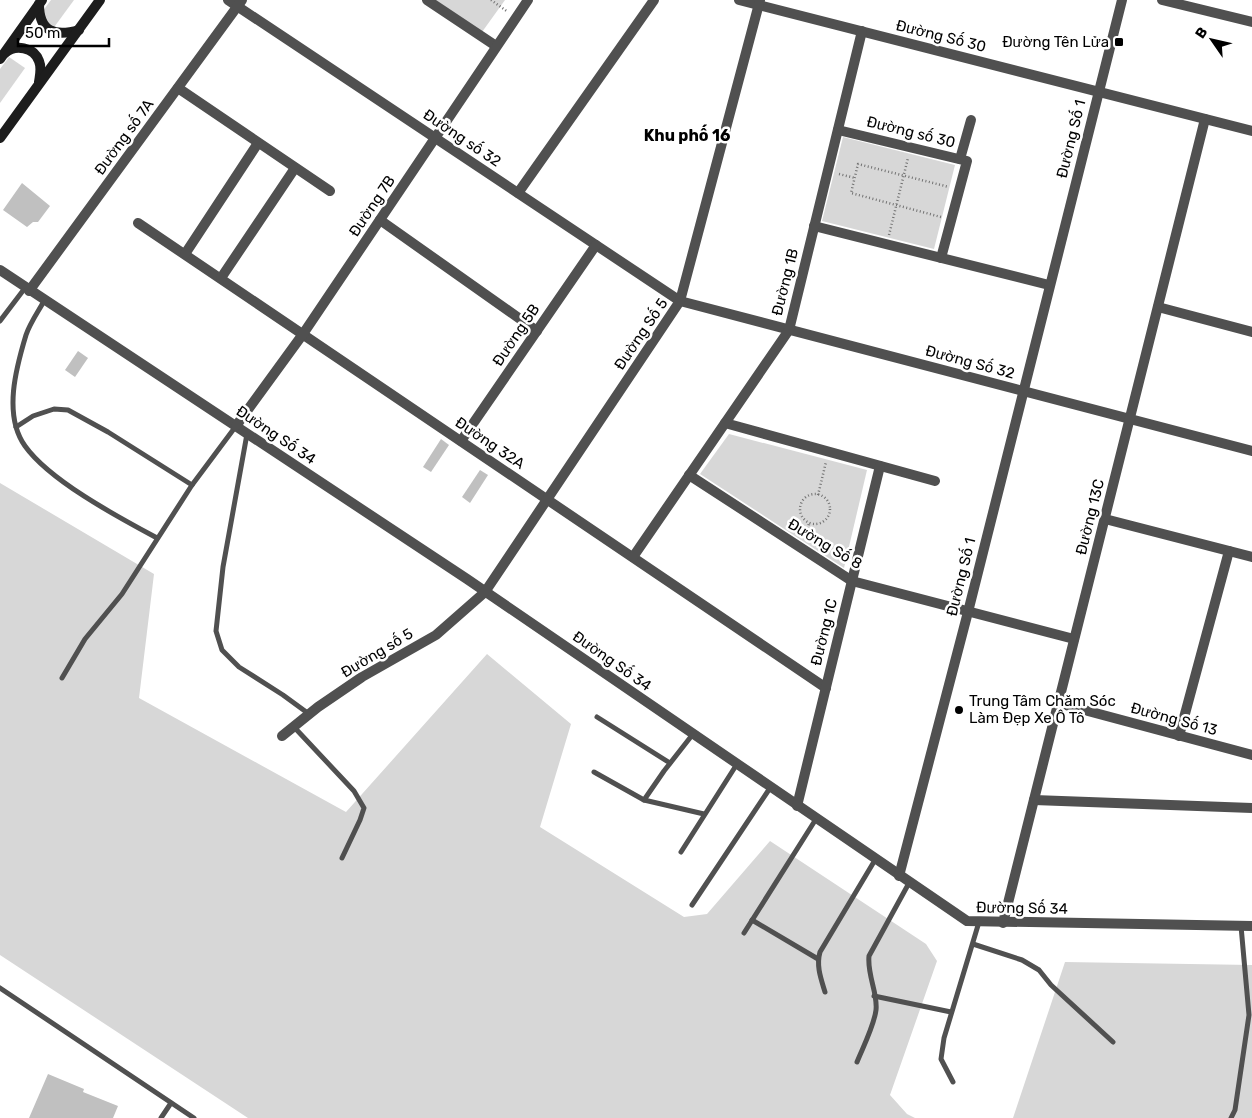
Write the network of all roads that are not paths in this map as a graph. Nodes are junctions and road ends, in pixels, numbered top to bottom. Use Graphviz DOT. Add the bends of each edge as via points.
graph roads {
  1 [pos="100,0"];
  2 [pos="228,0"];
  3 [pos="427,0"];
  4 [pos="528,0"];
  5 [pos="654,0"];
  6 [pos="738,0"];
  7 [pos="1122,0"];
  8 [pos="1162,0"];
  9 [pos="41,2"];
  10 [pos="240,3"];
  11 [pos="759,3"];
  12 [pos="1252,22"];
  13 [pos="79,30"];
  14 [pos="862,31"];
  15 [pos="496,46"];
  16 [pos="1,57"];
  17 [pos="38,85"];
  18 [pos="178,88"];
  19 [pos="1098,92"];
  20 [pos="1206,119"];
  21 [pos="971,120"];
  22 [pos="838,130"];
  23 [pos="1252,131"];
  24 [pos="0,138"];
  25 [pos="436,139"];
  26 [pos="258,143"];
  27 [pos="960,159"];
  28 [pos="295,168"];
  29 [pos="330,191"];
  30 [pos="518,193"];
  31 [pos="380,220"];
  32 [pos="138,223"];
  33 [pos="814,226"];
  34 [pos="596,245"];
  35 [pos="185,254"];
  36 [pos="941,258"];
  37 [pos="0,270"];
  38 [pos="221,278"];
  39 [pos="1049,285"];
  40 [pos="27,289"];
  41 [pos="44,301"];
  42 [pos="680,301"];
  43 [pos="1158,308"];
  44 [pos="0,321"];
  45 [pos="789,330"];
  46 [pos="537,331"];
  47 [pos="1252,332"];
  48 [pos="303,334"];
  49 [pos="1022,391"];
  50 [pos="1130,419"];
  51 [pos="725,423"];
  52 [pos="236,426"];
  53 [pos="16,427"];
  54 [pos="247,434"];
  55 [pos="461,441"];
  56 [pos="1252,451"];
  57 [pos="880,466"];
  58 [pos="689,475"];
  59 [pos="935,481"];
  60 [pos="192,485"];
  61 [pos="548,500"];
  62 [pos="1105,519"];
  63 [pos="157,538"];
  64 [pos="1229,551"];
  65 [pos="633,557"];
  66 [pos="1252,557"];
  67 [pos="852,581"];
  68 [pos="486,592"];
  69 [pos="968,612"];
  70 [pos="1074,639"];
  71 [pos="62,678"];
  72 [pos="826,688"];
  73 [pos="1058,703"];
  74 [pos="309,714"];
  75 [pos="596,717"];
  76 [pos="294,726"];
  77 [pos="693,734"];
  78 [pos="282,736"];
  79 [pos="1179,736"];
  80 [pos="1252,756"];
  81 [pos="670,763"];
  82 [pos="737,764"];
  83 [pos="594,772"];
  84 [pos="770,788"];
  85 [pos="644,800"];
  86 [pos="1034,800"];
  87 [pos="797,806"];
  88 [pos="1252,808"];
  89 [pos="704,814"];
  90 [pos="816,819"];
  91 [pos="681,852"];
  92 [pos="342,858"];
  93 [pos="876,860"];
  94 [pos="899,876"];
  95 [pos="909,883"];
  96 [pos="692,905"];
  97 [pos="752,920"];
  98 [pos="979,922"];
  99 [pos="1003,923"];
  100 [pos="1241,926"];
  101 [pos="1252,926"];
  102 [pos="744,933"];
  103 [pos="972,944"];
  104 [pos="818,959"];
  105 [pos="0,988"];
  106 [pos="825,992"];
  107 [pos="874,996"];
  108 [pos="951,1012"];
  109 [pos="1112,1042"];
  110 [pos="857,1062"];
  111 [pos="953,1082"];
  112 [pos="171,1103"];
  113 [pos="161,1118"];
  114 [pos="194,1118"];
  115 [pos="1232,1118"];
  1 -- 13 [label="main road"];
  2 -- 10 [label="street, Đường số 32"];
  3 -- 15 [label="street"];
  4 -- 15 [label="street, Đường 7B"];
  5 -- 30 [label="street"];
  6 -- 11 [label="street, Đường Số 30"];
  7 -- 19 [label="street, Đường Số 1"];
  8 -- 12 [label="street"];
  9 -- 13 [label="main road" via="41,20 50,30 61,34"];
  9 -- 16 [label="main road"];
  10 -- 18 [label="street, Đường số 7A"];
  10 -- 25 [label="street, Đường số 32"];
  11 -- 14 [label="street, Đường Số 30"];
  11 -- 42 [label="street, Đường Số 5"];
  13 -- 17 [label="main road"];
  14 -- 19 [label="street, Đường Số 30"];
  14 -- 22 [label="street, Đường 1B"];
  15 -- 25 [label="street, Đường 7B"];
  16 -- 17 [label="main road" via="20,47 32,51 41,68"];
  17 -- 24 [label="main road"];
  18 -- 26 [label="street"];
  18 -- 40 [label="street, Đường số 7A"];
  19 -- 20 [label="street, Đường Số 30"];
  19 -- 39 [label="street, Đường Số 1"];
  20 -- 23 [label="street, Đường Số 30"];
  20 -- 43 [label="street, Đường 13C"];
  21 -- 27 [label="street"];
  22 -- 27 [label="street, Đường số 30"];
  22 -- 33 [label="street, Đường 1B"];
  25 -- 30 [label="street, Đường số 32"];
  25 -- 31 [label="street, Đường 7B"];
  26 -- 28 [label="street"];
  26 -- 35 [label="street"];
  27 -- 36 [label="street, Đường số 30" via="967,161"];
  28 -- 29 [label="street"];
  28 -- 38 [label="street"];
  30 -- 34 [label="street, Đường số 32"];
  31 -- 46 [label="street"];
  31 -- 48 [label="street, Đường 7B"];
  32 -- 35 [label="street, Đường 32A"];
  33 -- 36 [label="street"];
  33 -- 45 [label="street, Đường 1B"];
  34 -- 42 [label="street, Đường số 32"];
  34 -- 46 [label="street, Đường 5B"];
  35 -- 38 [label="street, Đường 32A"];
  36 -- 39 [label="street"];
  37 -- 40 [label="street, Đường Số 34"];
  38 -- 48 [label="street, Đường 32A"];
  39 -- 49 [label="street, Đường Số 1"];
  40 -- 41 [label="street, Đường Số 34"];
  40 -- 44 [label="lane"];
  41 -- 52 [label="street, Đường Số 34"];
  41 -- 53 [label="lane" via="27,333 18,370 13,402"];
  42 -- 45 [label="street, Đường Số 32"];
  42 -- 61 [label="street, Đường Số 5"];
  43 -- 47 [label="street"];
  43 -- 50 [label="street, Đường 13C"];
  45 -- 49 [label="street, Đường Số 32"];
  45 -- 51 [label="street, Đường 1B"];
  46 -- 55 [label="street, Đường 5B"];
  48 -- 52 [label="street, Đường 7B"];
  48 -- 55 [label="street, Đường 32A"];
  49 -- 50 [label="street, Đường Số 32"];
  49 -- 69 [label="street, Đường Số 1"];
  50 -- 56 [label="street, Đường Số 32"];
  50 -- 62 [label="street, Đường 13C"];
  51 -- 57 [label="street"];
  51 -- 58 [label="street, Đường 1B"];
  52 -- 54 [label="street, Đường Số 34"];
  52 -- 60 [label="lane"];
  53 -- 60 [label="lane" via="33,416 54,409 68,410"];
  53 -- 63 [label="lane" via="25,446 50,473"];
  54 -- 68 [label="street, Đường Số 34"];
  54 -- 74 [label="lane" via="223,567 216,632 222,650 239,667"];
  55 -- 61 [label="street, Đường 32A"];
  57 -- 59 [label="street"];
  57 -- 67 [label="street, Đường 1C"];
  58 -- 65 [label="street, Đường 1B"];
  58 -- 67 [label="street, Đường Số 8"];
  60 -- 63 [label="lane"];
  61 -- 65 [label="street, Đường 32A"];
  61 -- 68 [label="street, Đường Số 5"];
  62 -- 64 [label="street"];
  62 -- 70 [label="street, Đường 13C"];
  63 -- 71 [label="lane" via="122,594 85,639"];
  64 -- 66 [label="street"];
  64 -- 79 [label="street"];
  65 -- 72 [label="street, Đường 32A"];
  67 -- 69 [label="street, Đường Số 8"];
  67 -- 72 [label="street, Đường 1C"];
  68 -- 74 [label="street, Đường số 5" via="436,635 362,677"];
  68 -- 77 [label="street, Đường Số 34"];
  69 -- 70 [label="street, Đường Số 8"];
  69 -- 94 [label="street, Đường Số 1"];
  70 -- 73 [label="street, Đường 13C"];
  72 -- 87 [label="street, Đường 1C"];
  73 -- 79 [label="street, Đường Số 13"];
  73 -- 86 [label="street, Đường 13C"];
  74 -- 76 [label="street, Đường số 5"];
  75 -- 81 [label="lane"];
  76 -- 78 [label="street, Đường số 5"];
  76 -- 92 [label="lane" via="354,791 364,808"];
  77 -- 81 [label="lane"];
  77 -- 82 [label="street, Đường Số 34"];
  79 -- 80 [label="street, Đường Số 13"];
  81 -- 85 [label="lane"];
  82 -- 84 [label="street, Đường Số 34"];
  82 -- 89 [label="lane"];
  83 -- 85 [label="lane"];
  84 -- 87 [label="street, Đường Số 34"];
  84 -- 96 [label="lane"];
  85 -- 89 [label="lane"];
  86 -- 88 [label="street"];
  86 -- 99 [label="street, Đường 13C"];
  87 -- 90 [label="street, Đường Số 34"];
  89 -- 91 [label="lane"];
  90 -- 93 [label="street, Đường Số 34"];
  90 -- 97 [label="lane"];
  93 -- 94 [label="street, Đường Số 34"];
  93 -- 104 [label="lane"];
  94 -- 95 [label="street, Đường Số 34"];
  95 -- 98 [label="street, Đường Số 34" via="957,916"];
  95 -- 107 [label="lane" via="869,956"];
  97 -- 102 [label="lane"];
  97 -- 104 [label="lane"];
  98 -- 99 [label="street, Đường Số 34"];
  98 -- 103 [label="lane"];
  99 -- 100 [label="street, Đường Số 34"];
  100 -- 101 [label="street, Đường Số 34"];
  100 -- 115 [label="lane" via="1249,1015"];
  103 -- 108 [label="lane"];
  103 -- 109 [label="lane" via="1022,960 1039,970 1050,986"];
  104 -- 106 [label="lane"];
  105 -- 112 [label="lane"];
  107 -- 108 [label="lane"];
  107 -- 110 [label="lane" via="876,1011"];
  108 -- 111 [label="lane" via="941,1059"];
  112 -- 113 [label="lane"];
  112 -- 114 [label="lane"];
}
